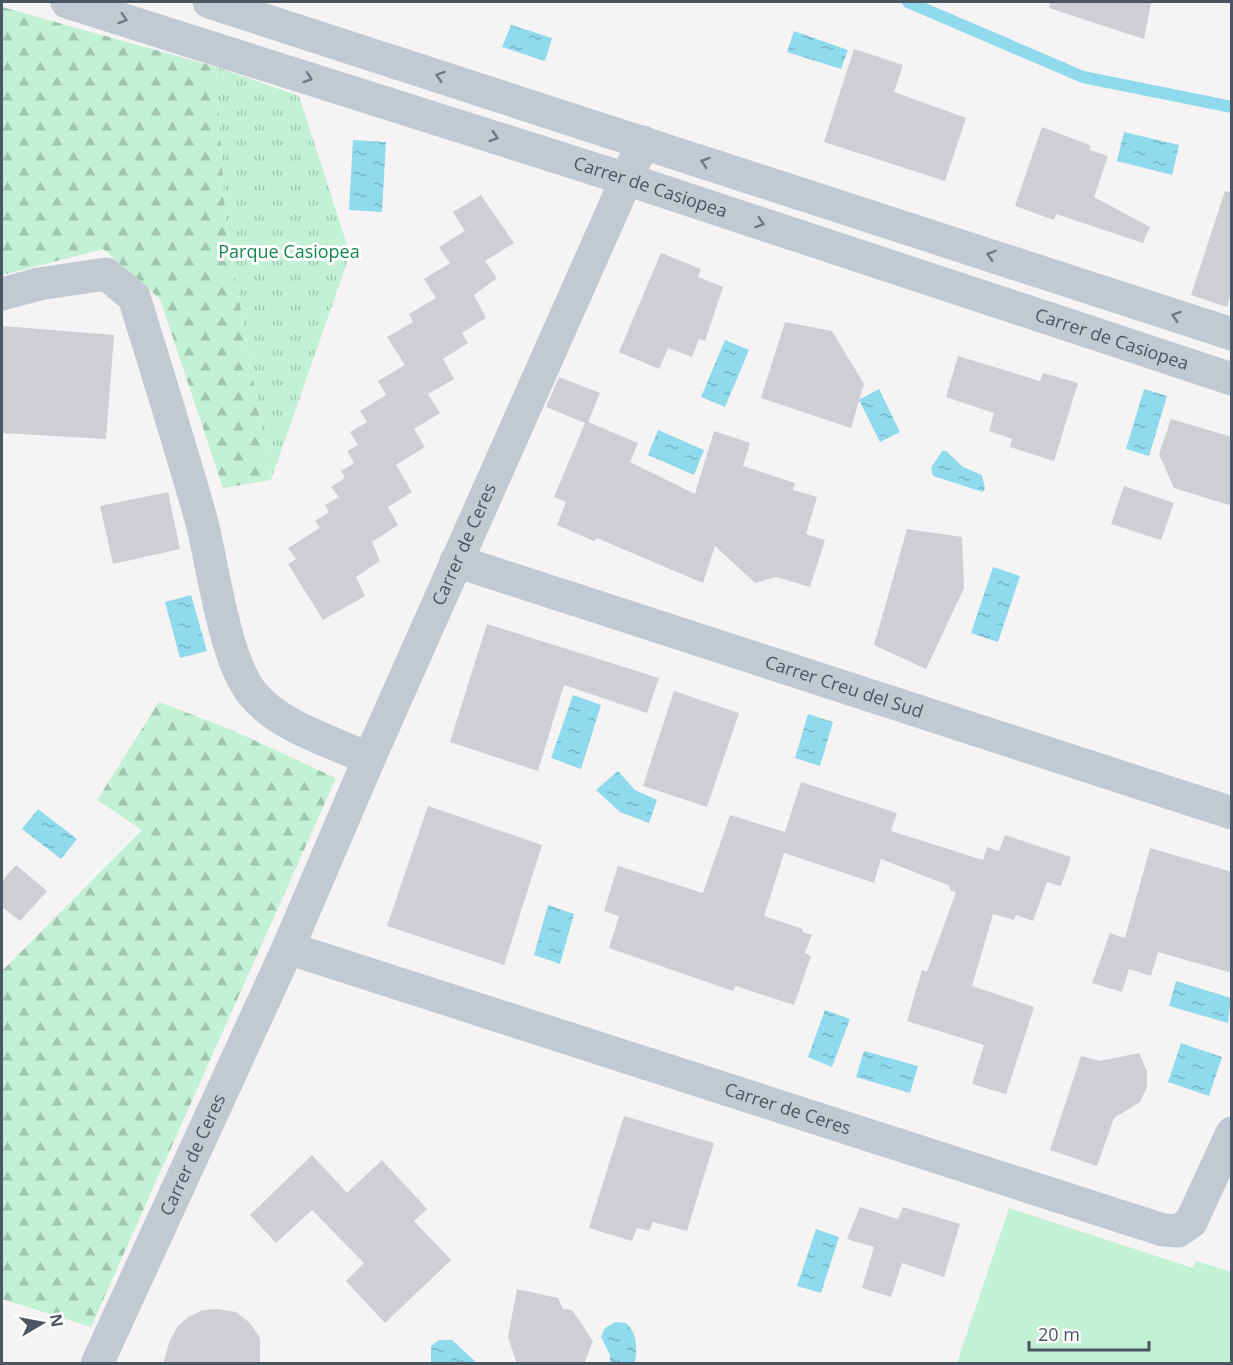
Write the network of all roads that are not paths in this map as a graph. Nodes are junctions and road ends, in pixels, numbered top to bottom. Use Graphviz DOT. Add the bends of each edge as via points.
graph roads {
  1 [pos="67,2"];
  2 [pos="209,2"];
  3 [pos="643,142"];
  4 [pos="626,179"];
  5 [pos="2,294"];
  6 [pos="1232,334"];
  7 [pos="1232,379"];
  8 [pos="456,561"];
  9 [pos="369,759"];
  10 [pos="1232,813"];
  11 [pos="288,948"];
  12 [pos="1232,1133"];
  13 [pos="97,1364"];
  1 -- 4 [label="street, Carrer de Casiopea, one-way"];
  3 -- 2 [label="street, one-way"];
  3 -- 4 [label="street, Carrer de Ceres"];
  6 -- 3 [label="street, one-way"];
  4 -- 7 [label="street, Carrer de Casiopea, one-way"];
  4 -- 8 [label="street, Carrer de Ceres"];
  5 -- 9 [label="street" via="106,274 135,297 201,519 232,655 243,678 272,713"];
  8 -- 9 [label="street, Carrer de Ceres"];
  8 -- 10 [label="street, Carrer Creu del Sud"];
  9 -- 11 [label="street, Carrer de Ceres"];
  11 -- 12 [label="street, Carrer de Ceres" via="1162,1230 1178,1231 1191,1222"];
  11 -- 13 [label="street, Carrer de Ceres"];
}
